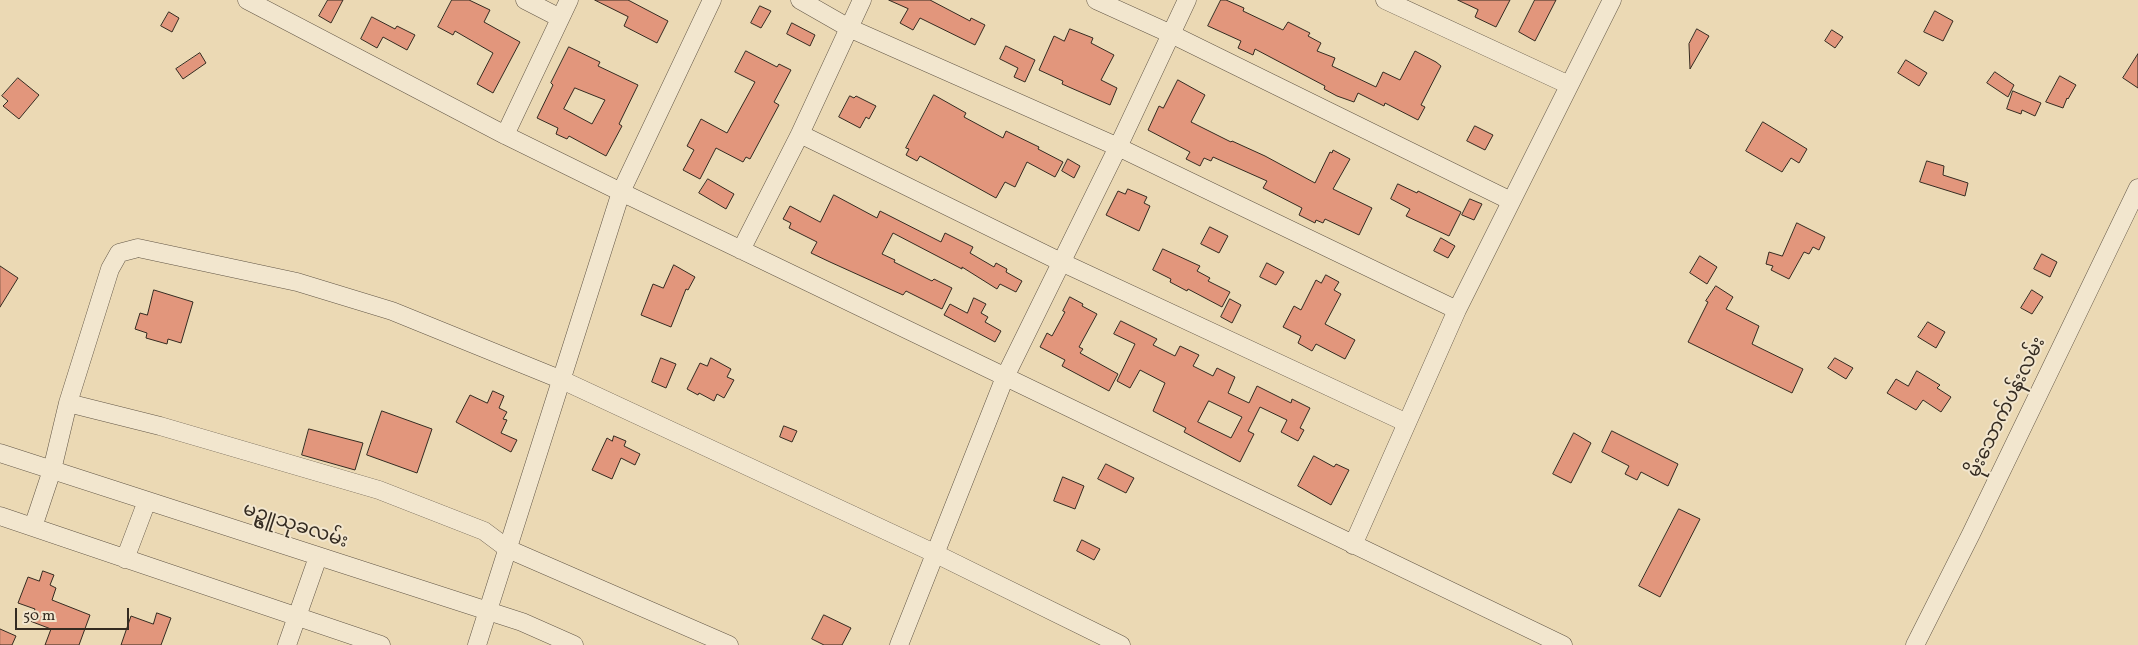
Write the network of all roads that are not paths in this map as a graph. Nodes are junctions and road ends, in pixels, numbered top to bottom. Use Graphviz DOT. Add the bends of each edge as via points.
graph roads {
  1 [pos="247,0"];
  2 [pos="525,0"];
  3 [pos="569,0"];
  4 [pos="712,0"];
  5 [pos="800,0"];
  6 [pos="862,0"];
  7 [pos="1096,0"];
  8 [pos="1187,0"];
  9 [pos="1385,0"];
  10 [pos="1612,0"];
  11 [pos="560,18"];
  12 [pos="849,28"];
  13 [pos="1171,34"];
  14 [pos="1569,85"];
  15 [pos="800,134"];
  16 [pos="505,135"];
  17 [pos="1118,147"];
  18 [pos="2138,188"];
  19 [pos="621,192"];
  20 [pos="1511,202"];
  21 [pos="741,250"];
  22 [pos="1062,262"];
  23 [pos="1457,310"];
  24 [pos="1005,377"];
  25 [pos="562,380"];
  26 [pos="68,403"];
  27 [pos="1407,423"];
  28 [pos="0,454"];
  29 [pos="52,470"];
  30 [pos="147,501"];
  31 [pos="0,516"];
  32 [pos="33,527"];
  33 [pos="1353,545"];
  34 [pos="508,549"];
  35 [pos="934,553"];
  36 [pos="318,556"];
  37 [pos="125,559"];
  38 [pos="489,611"];
  39 [pos="297,616"];
  40 [pos="288,645"];
  41 [pos="381,645"];
  42 [pos="477,645"];
  43 [pos="574,645"];
  44 [pos="729,645"];
  45 [pos="898,645"];
  46 [pos="1121,645"];
  47 [pos="1563,645"];
  48 [pos="1915,645"];
  1 -- 16 [label="street"];
  2 -- 11 [label="street"];
  3 -- 11 [label="street"];
  4 -- 19 [label="street"];
  5 -- 12 [label="street"];
  6 -- 12 [label="street"];
  7 -- 13 [label="street"];
  8 -- 13 [label="street"];
  9 -- 14 [label="street"];
  10 -- 14 [label="street"];
  11 -- 16 [label="street"];
  12 -- 15 [label="street"];
  12 -- 17 [label="street"];
  13 -- 17 [label="street"];
  13 -- 20 [label="street"];
  14 -- 20 [label="street"];
  15 -- 21 [label="street"];
  15 -- 22 [label="street"];
  16 -- 19 [label="street"];
  17 -- 22 [label="street"];
  17 -- 23 [label="street"];
  18 -- 48 [label="street, မိုးသောက်ပန်းလမ်း"];
  19 -- 21 [label="street"];
  19 -- 25 [label="street"];
  20 -- 23 [label="street"];
  21 -- 24 [label="street"];
  22 -- 24 [label="street"];
  22 -- 27 [label="street"];
  23 -- 27 [label="street"];
  24 -- 33 [label="street"];
  24 -- 35 [label="street"];
  25 -- 26 [label="street" via="382,308 297,282 138,248 119,253 110,269"];
  25 -- 34 [label="street"];
  25 -- 35 [label="street"];
  26 -- 29 [label="street"];
  26 -- 34 [label="street" via="160,426 380,490 484,531"];
  27 -- 33 [label="street"];
  28 -- 29 [label="street, မဥ္ဇူသုခလမ်း"];
  29 -- 30 [label="street, မဥ္ဇူသုခလမ်း"];
  29 -- 32 [label="street"];
  30 -- 36 [label="street, မဥ္ဇူသုခလမ်း"];
  30 -- 37 [label="street"];
  31 -- 32 [label="street"];
  32 -- 37 [label="street"];
  33 -- 47 [label="street"];
  34 -- 38 [label="street"];
  34 -- 44 [label="street"];
  35 -- 45 [label="street"];
  35 -- 46 [label="street"];
  36 -- 38 [label="street, မဥ္ဇူသုခလမ်း"];
  36 -- 39 [label="street"];
  37 -- 39 [label="street"];
  38 -- 42 [label="street"];
  38 -- 43 [label="street, မဥ္ဇူသုခလမ်း"];
  39 -- 40 [label="street"];
  39 -- 41 [label="street"];
}
